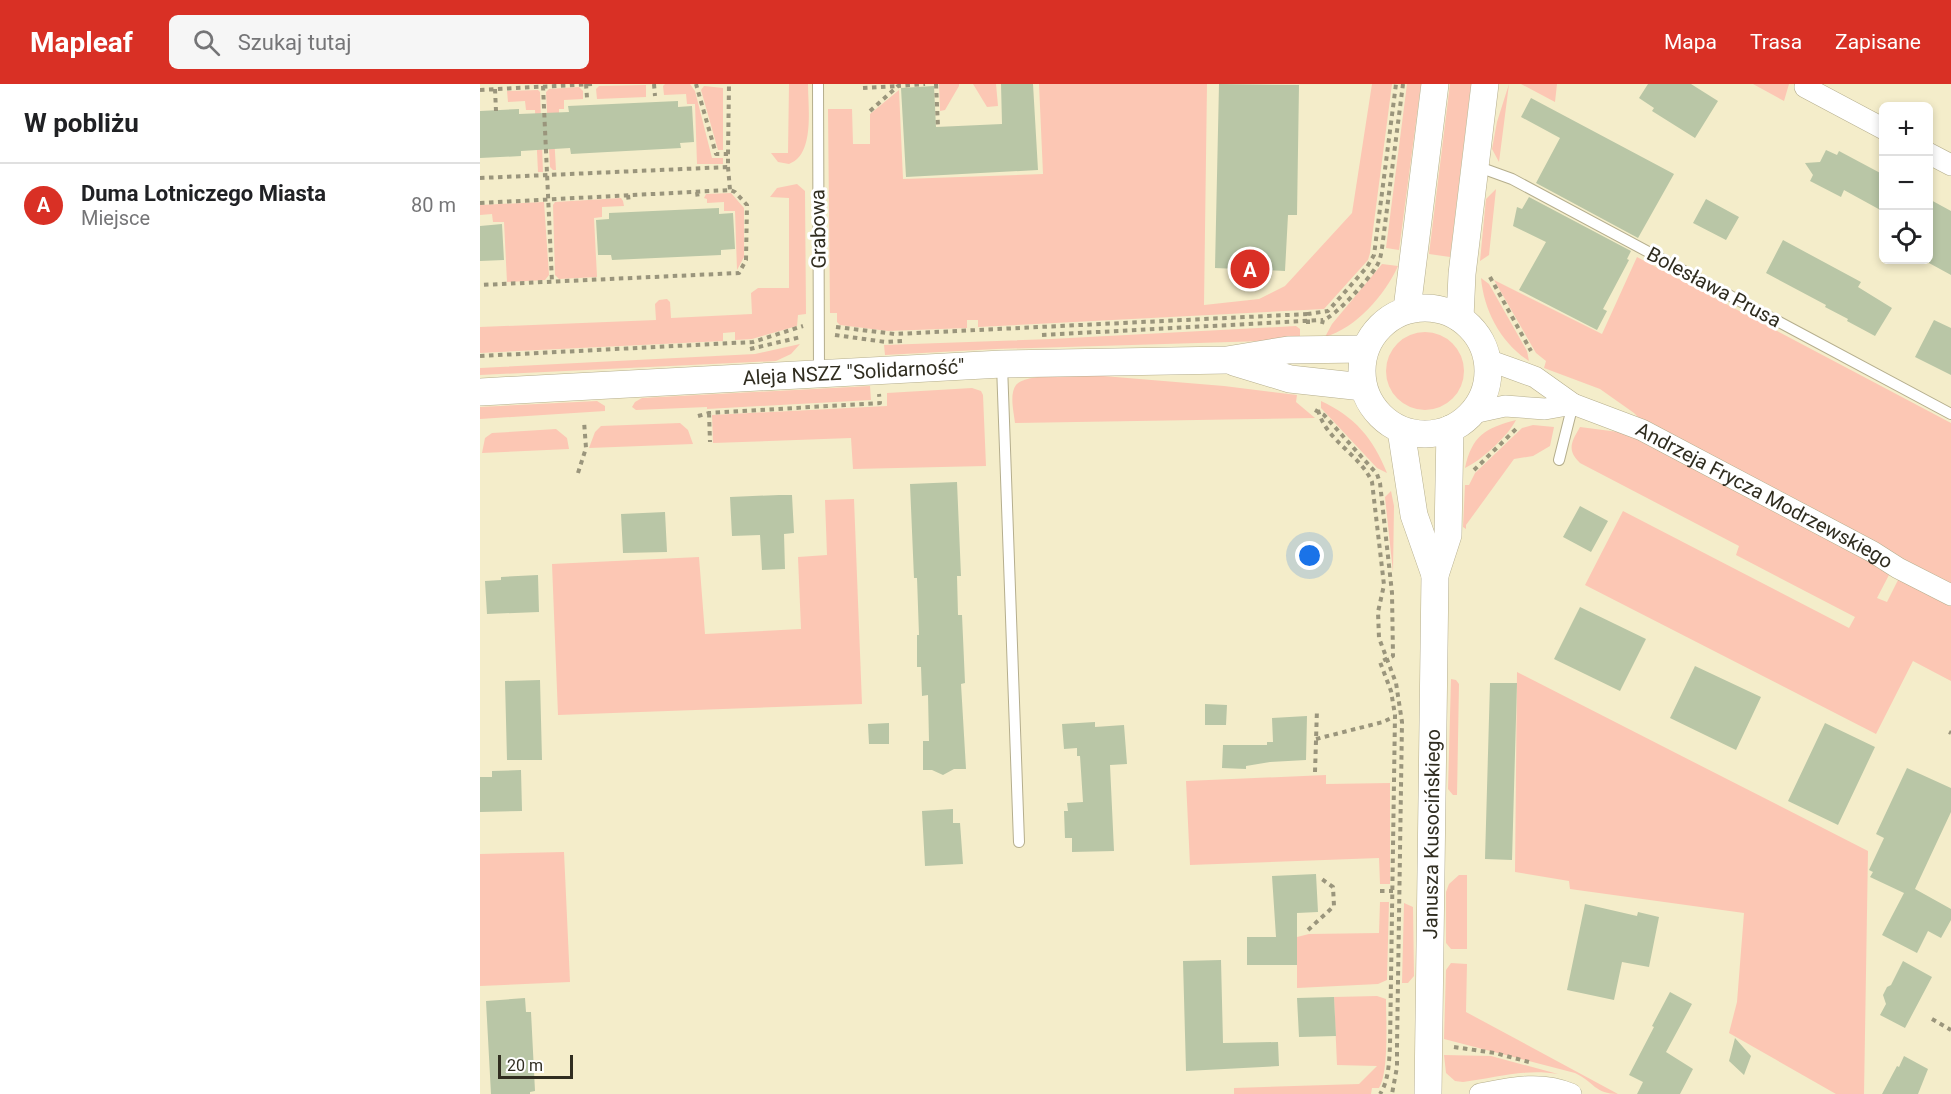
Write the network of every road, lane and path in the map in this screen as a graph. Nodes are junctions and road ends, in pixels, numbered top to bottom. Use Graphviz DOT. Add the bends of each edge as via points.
graph roads {
  1 [pos="586,84"];
  2 [pos="592,84"];
  3 [pos="654,84"];
  4 [pos="696,84"];
  5 [pos="729,84"];
  6 [pos="818,84"];
  7 [pos="926,84"];
  8 [pos="936,84"];
  9 [pos="1396,84"];
  10 [pos="1403,84"];
  11 [pos="1435,84"];
  12 [pos="1485,84"];
  13 [pos="543,86"];
  14 [pos="898,86"];
  15 [pos="1805,87"];
  16 [pos="863,88"];
  17 [pos="495,89"];
  18 [pos="480,90"];
  19 [pos="655,96"];
  20 [pos="587,98"];
  21 [pos="496,111"];
  22 [pos="870,111"];
  23 [pos="1879,126"];
  24 [pos="938,127"];
  25 [pos="728,154"];
  26 [pos="1933,155"];
  27 [pos="1475,165"];
  28 [pos="1951,165"];
  29 [pos="728,167"];
  30 [pos="547,176"];
  31 [pos="480,178"];
  32 [pos="730,190"];
  33 [pos="697,192"];
  34 [pos="628,195"];
  35 [pos="548,200"];
  36 [pos="698,200"];
  37 [pos="480,203"];
  38 [pos="629,204"];
  39 [pos="1490,270"];
  40 [pos="552,282"];
  41 [pos="480,285"];
  42 [pos="1407,309"];
  43 [pos="1308,314"];
  44 [pos="1460,318"];
  45 [pos="1323,320"];
  46 [pos="819,321"];
  47 [pos="1308,321"];
  48 [pos="819,335"];
  49 [pos="1040,335"];
  50 [pos="906,341"];
  51 [pos="741,350"];
  52 [pos="1314,350"];
  53 [pos="1364,350"];
  54 [pos="480,357"];
  55 [pos="1227,360"];
  56 [pos="1488,360"];
  57 [pos="1002,364"];
  58 [pos="819,374"];
  59 [pos="1535,377"];
  60 [pos="1312,382"];
  61 [pos="1363,387"];
  62 [pos="480,392"];
  63 [pos="880,403"];
  64 [pos="1573,404"];
  65 [pos="1528,408"];
  66 [pos="1318,411"];
  67 [pos="709,412"];
  68 [pos="1473,412"];
  69 [pos="1951,414"];
  70 [pos="698,416"];
  71 [pos="584,421"];
  72 [pos="1450,429"];
  73 [pos="1401,430"];
  74 [pos="710,442"];
  75 [pos="1559,460"];
  76 [pos="578,473"];
  77 [pos="1449,478"];
  78 [pos="1409,481"];
  79 [pos="1380,483"];
  80 [pos="1435,574"];
  81 [pos="1951,595"];
  82 [pos="1386,659"];
  83 [pos="1317,709"];
  84 [pos="1395,715"];
  85 [pos="1316,739"];
  86 [pos="1315,772"];
  87 [pos="1019,842"];
  88 [pos="1319,877"];
  89 [pos="1380,891"];
  90 [pos="1393,891"];
  91 [pos="1308,930"];
  92 [pos="1932,1019"];
  93 [pos="1951,1030"];
  94 [pos="1390,1046"];
  95 [pos="1397,1046"];
  96 [pos="1429,1046"];
  97 [pos="1529,1062"];
  98 [pos="1380,1094"];
  99 [pos="1392,1094"];
  100 [pos="1428,1094"];
  101 [pos="1480,1094"];
  102 [pos="1571,1094"];
  1 -- 2 [label="path"];
  1 -- 13 [label="path"];
  1 -- 20 [label="path"];
  3 -- 19 [label="path"];
  4 -- 25 [label="path" via="716,154"];
  5 -- 25 [label="path"];
  6 -- 46 [label="lane, Grabowa"];
  7 -- 14 [label="path"];
  8 -- 24 [label="path"];
  9 -- 43 [label="path" via="1374,255 1328,311"];
  10 -- 45 [label="path" via="1378,263 1334,316"];
  11 -- 42 [label="street"];
  12 -- 27 [label="street"];
  13 -- 17 [label="path"];
  13 -- 30 [label="path"];
  14 -- 16 [label="path"];
  14 -- 22 [label="path"];
  15 -- 23 [label="street"];
  17 -- 18 [label="path"];
  17 -- 21 [label="path"];
  25 -- 29 [label="path"];
  26 -- 28 [label="street"];
  27 -- 44 [label="street" via="1461,274"];
  27 -- 69 [label="lane, Bolesława Prusa" via="1512,180"];
  29 -- 30 [label="path"];
  29 -- 32 [label="path"];
  30 -- 31 [label="path"];
  30 -- 35 [label="path"];
  32 -- 33 [label="path"];
  32 -- 40 [label="path" via="747,205 746,261 739,273"];
  33 -- 34 [label="path"];
  33 -- 36 [label="path"];
  34 -- 35 [label="path"];
  34 -- 38 [label="path"];
  35 -- 37 [label="path"];
  35 -- 40 [label="path"];
  39 -- 59 [label="path" via="1490,279 1538,362"];
  40 -- 41 [label="path"];
  42 -- 44 [label="street" via="1434,308"];
  42 -- 53 [label="street" via="1374,332"];
  43 -- 46 [label="path" via="895,334 836,327 830,321"];
  43 -- 47 [label="path"];
  44 -- 56 [label="street" via="1475,332"];
  45 -- 47 [label="path"];
  45 -- 52 [label="path"];
  46 -- 48 [label="lane, Grabowa"];
  46 -- 54 [label="path" via="753,342"];
  47 -- 49 [label="path"];
  47 -- 52 [label="path"];
  48 -- 50 [label="path"];
  48 -- 51 [label="path"];
  48 -- 58 [label="lane, Grabowa"];
  52 -- 53 [label="street, Aleja NSZZ \"Solidarność\""];
  52 -- 55 [label="street, Aleja NSZZ \"Solidarność\""];
  53 -- 61 [label="street"];
  55 -- 57 [label="street, Aleja NSZZ \"Solidarność\""];
  55 -- 60 [label="street, Aleja NSZZ \"Solidarność\""];
  56 -- 59 [label="street, Andrzeja Frycza Modrzewskiego"];
  56 -- 68 [label="street" via="1487,385"];
  57 -- 58 [label="street, Aleja NSZZ \"Solidarność\""];
  57 -- 87 [label="lane"];
  58 -- 62 [label="street, Aleja NSZZ \"Solidarność\""];
  59 -- 64 [label="street, Andrzeja Frycza Modrzewskiego"];
  60 -- 61 [label="street, Aleja NSZZ \"Solidarność\""];
  60 -- 66 [label="path"];
  60 -- 66 [label="path" via="1305,401"];
  61 -- 73 [label="street" via="1384,420"];
  63 -- 67 [label="path"];
  64 -- 65 [label="street"];
  64 -- 75 [label="lane"];
  64 -- 81 [label="street, Andrzeja Frycza Modrzewskiego" via="1642,430"];
  65 -- 68 [label="street" via="1505,406"];
  65 -- 77 [label="path" via="1518,428 1468,476"];
  66 -- 79 [label="path" via="1377,474"];
  66 -- 82 [label="path" via="1329,433 1372,482 1384,585 1378,612 1379,638"];
  67 -- 70 [label="path"];
  67 -- 74 [label="path"];
  68 -- 72 [label="street"];
  71 -- 76 [label="path" via="586,448"];
  72 -- 73 [label="street" via="1434,434"];
  72 -- 77 [label="street, Janusza Kusocińskiego"];
  73 -- 78 [label="street, Janusza Kusocińskiego"];
  77 -- 80 [label="street, Janusza Kusocińskiego" via="1448,535"];
  78 -- 79 [label="path"];
  78 -- 80 [label="street, Janusza Kusocińskiego" via="1414,515"];
  79 -- 82 [label="path" via="1392,592 1393,656"];
  80 -- 96 [label="street, Janusza Kusocińskiego"];
  82 -- 84 [label="path" via="1380,662"];
  82 -- 95 [label="path" via="1398,689 1402,722"];
  83 -- 85 [label="path"];
  84 -- 85 [label="path" via="1383,722"];
  84 -- 90 [label="path"];
  85 -- 86 [label="path"];
  88 -- 91 [label="path" via="1333,887 1334,906"];
  89 -- 90 [label="path"];
  90 -- 94 [label="path"];
  92 -- 93 [label="path"];
  94 -- 95 [label="path"];
  94 -- 98 [label="path" via="1389,1067"];
  95 -- 96 [label="path"];
  95 -- 99 [label="path"];
  96 -- 97 [label="path" via="1495,1053"];
  96 -- 100 [label="street, Janusza Kusocińskiego"];
  101 -- 102 [label="street" via="1524,1085"];
}
